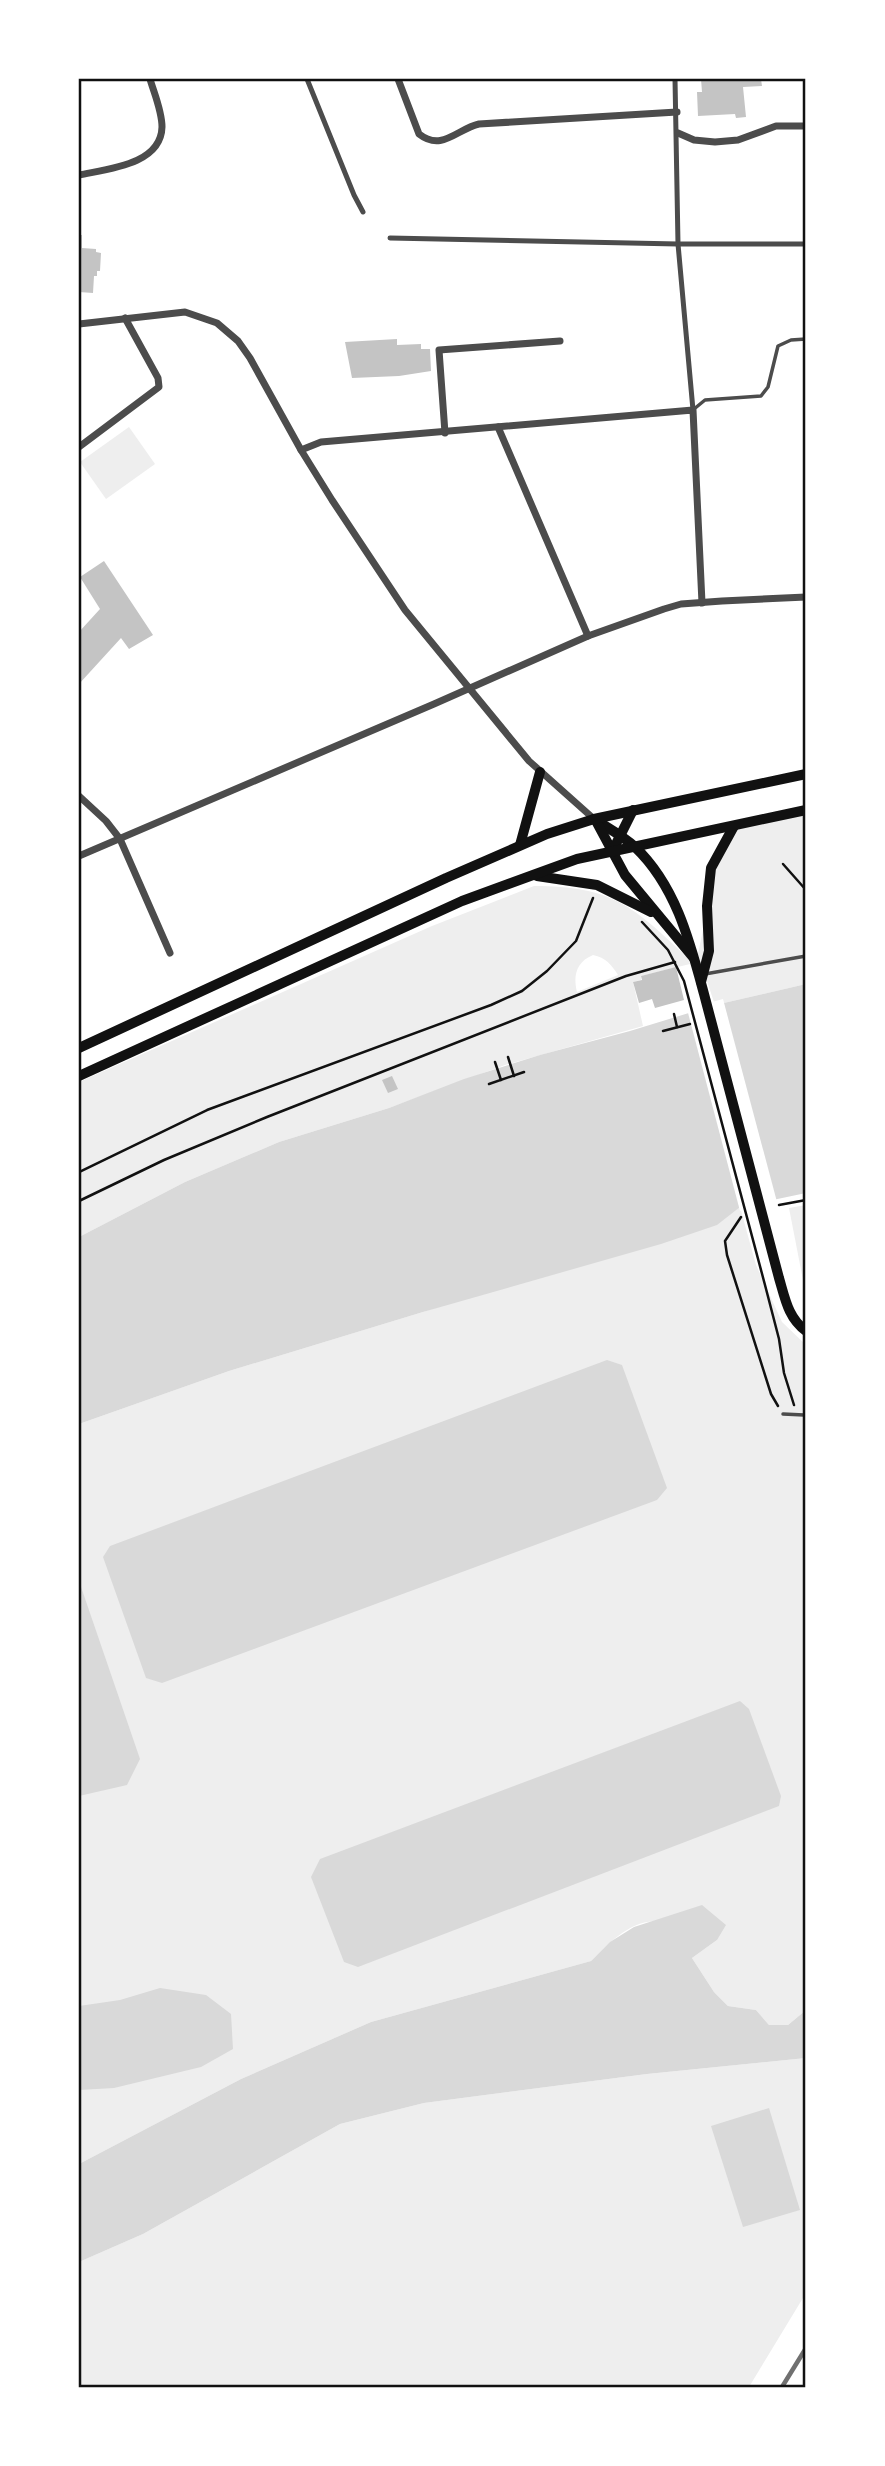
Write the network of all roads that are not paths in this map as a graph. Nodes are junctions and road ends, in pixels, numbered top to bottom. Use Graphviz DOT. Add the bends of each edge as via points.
graph roads {
  1 [pos="150,79"];
  2 [pos="307,79"];
  3 [pos="398,79"];
  4 [pos="675,79"];
  5 [pos="677,113"];
  6 [pos="806,126"];
  7 [pos="678,133"];
  8 [pos="79,175"];
  9 [pos="363,212"];
  10 [pos="390,238"];
  11 [pos="678,244"];
  12 [pos="806,244"];
  13 [pos="125,318"];
  14 [pos="79,324"];
  15 [pos="806,339"];
  16 [pos="560,341"];
  17 [pos="693,410"];
  18 [pos="498,427"];
  19 [pos="445,433"];
  20 [pos="79,447"];
  21 [pos="301,450"];
  22 [pos="806,597"];
  23 [pos="702,603"];
  24 [pos="588,636"];
  25 [pos="468,687"];
  26 [pos="540,772"];
  27 [pos="806,774"];
  28 [pos="79,796"];
  29 [pos="633,810"];
  30 [pos="806,810"];
  31 [pos="594,819"];
  32 [pos="734,826"];
  33 [pos="619,835"];
  34 [pos="120,839"];
  35 [pos="520,845"];
  36 [pos="634,846"];
  37 [pos="612,852"];
  38 [pos="79,856"];
  39 [pos="533,875"];
  40 [pos="656,914"];
  41 [pos="170,953"];
  42 [pos="806,956"];
  43 [pos="692,957"];
  44 [pos="702,979"];
  45 [pos="79,1048"];
  46 [pos="79,1076"];
  47 [pos="806,1331"];
  48 [pos="783,1414"];
  49 [pos="804,1415"];
  1 -- 8 [label="street" via="162,128 157,144 131,162"];
  2 -- 9 [label="street"];
  3 -- 5 [label="street" via="419,134 433,142 479,124"];
  4 -- 5 [label="street"];
  5 -- 7 [label="street"];
  6 -- 7 [label="street" via="776,126 738,140 715,142"];
  7 -- 11 [label="street"];
  10 -- 11 [label="street"];
  11 -- 12 [label="street"];
  11 -- 17 [label="street"];
  13 -- 14 [label="street"];
  13 -- 20 [label="street" via="159,387"];
  13 -- 21 [label="street" via="185,312 217,323 247,353"];
  15 -- 17 [label="lane" via="778,346 768,387 761,396 705,400"];
  16 -- 19 [label="street" via="439,350"];
  17 -- 18 [label="street"];
  17 -- 23 [label="street"];
  18 -- 19 [label="street"];
  18 -- 24 [label="street"];
  19 -- 21 [label="street" via="321,442"];
  21 -- 25 [label="street" via="405,610"];
  22 -- 23 [label="street"];
  23 -- 24 [label="street" via="681,604"];
  24 -- 25 [label="street"];
  25 -- 26 [label="street"];
  25 -- 34 [label="street"];
  26 -- 31 [label="street"];
  26 -- 35 [label="main road"];
  27 -- 29 [label="main road"];
  28 -- 34 [label="street"];
  29 -- 31 [label="main road"];
  29 -- 33 [label="main road"];
  30 -- 32 [label="main road"];
  31 -- 33 [label="main road"];
  31 -- 35 [label="main road"];
  31 -- 37 [label="main road"];
  32 -- 36 [label="main road"];
  32 -- 44 [label="main road" via="711,868 706,906 709,951"];
  33 -- 36 [label="main road"];
  33 -- 37 [label="main road"];
  34 -- 38 [label="street"];
  34 -- 41 [label="street"];
  35 -- 45 [label="main road"];
  36 -- 37 [label="main road"];
  36 -- 43 [label="main road" via="657,872 673,902 694,950"];
  37 -- 39 [label="main road"];
  37 -- 40 [label="main road"];
  39 -- 40 [label="main road" via="597,885"];
  39 -- 46 [label="main road" via="462,901"];
  40 -- 43 [label="main road"];
  42 -- 44 [label="lane"];
  43 -- 44 [label="main road"];
  44 -- 47 [label="main road" via="779,1280 789,1311"];
  48 -- 49 [label="lane"];
}
